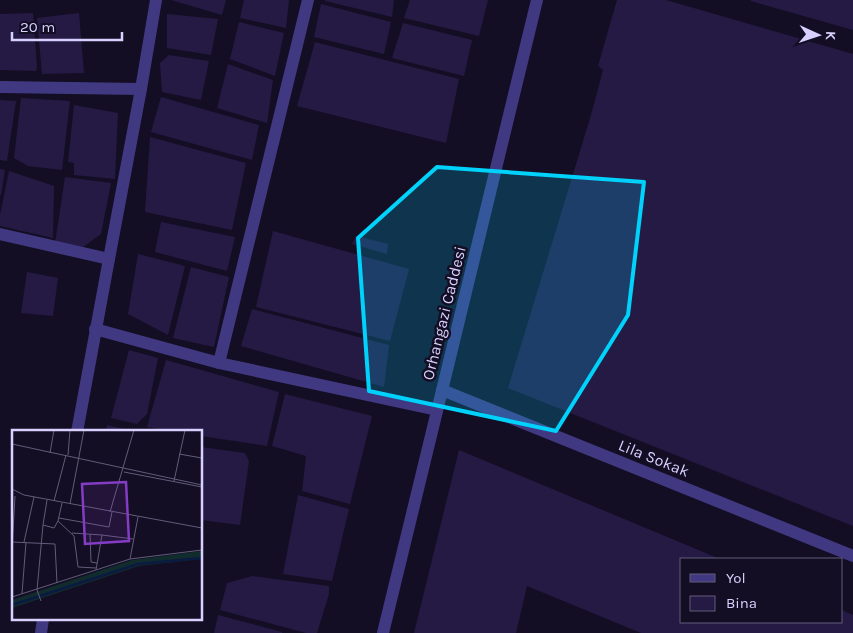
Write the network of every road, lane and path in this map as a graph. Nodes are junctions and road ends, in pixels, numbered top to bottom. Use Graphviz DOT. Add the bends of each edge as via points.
graph roads {
  1 [pos="156,0"];
  2 [pos="308,0"];
  3 [pos="537,0"];
  4 [pos="0,87"];
  5 [pos="141,90"];
  6 [pos="0,234"];
  7 [pos="109,259"];
  8 [pos="95,329"];
  9 [pos="219,363"];
  10 [pos="442,390"];
  11 [pos="437,410"];
  12 [pos="77,430"];
  13 [pos="853,556"];
  14 [pos="43,620"];
  15 [pos="41,633"];
  16 [pos="383,633"];
  1 -- 5 [label="street"];
  2 -- 9 [label="street"];
  3 -- 10 [label="street, Orhangazi Caddesi"];
  4 -- 5 [label="street"];
  5 -- 7 [label="street"];
  6 -- 7 [label="street"];
  7 -- 8 [label="street"];
  8 -- 9 [label="street"];
  8 -- 12 [label="street"];
  9 -- 11 [label="street"];
  10 -- 11 [label="street, Orhangazi Caddesi"];
  10 -- 13 [label="street, Lila Sokak"];
  11 -- 16 [label="street, Orhangazi Caddesi"];
  14 -- 15 [label="street"];
}
